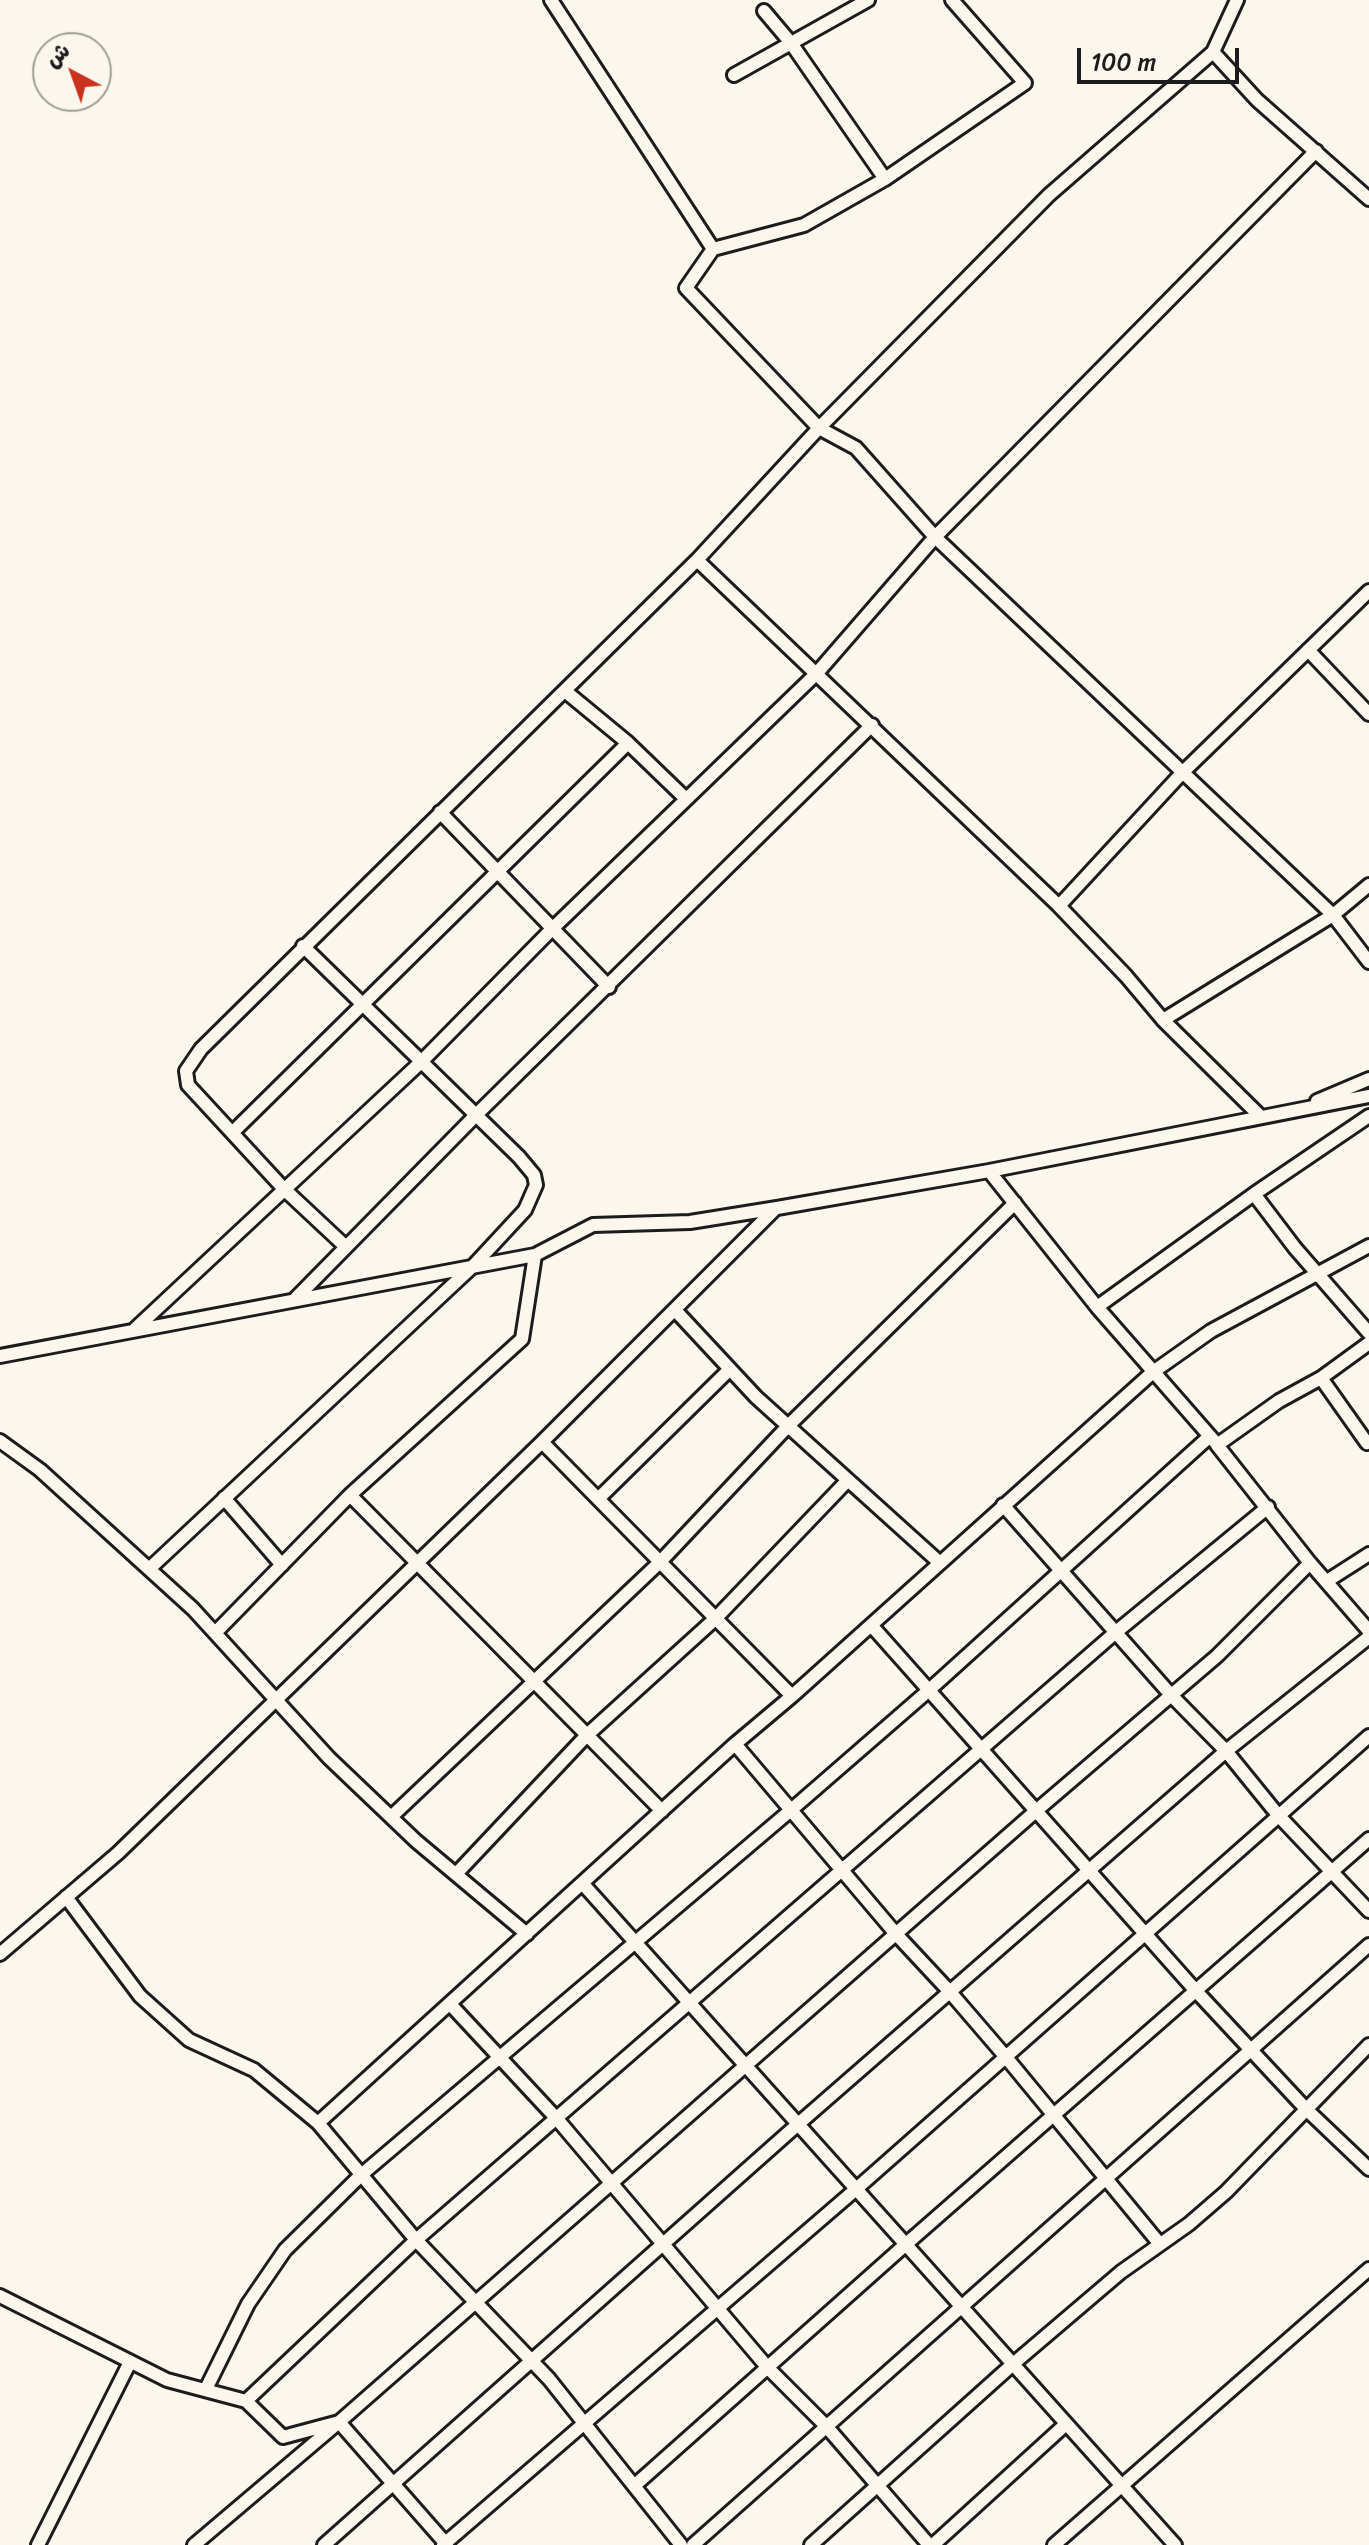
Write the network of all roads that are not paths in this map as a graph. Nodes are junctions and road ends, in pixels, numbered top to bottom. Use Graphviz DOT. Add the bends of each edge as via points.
graph roads {
  1 [pos="551,0"];
  2 [pos="868,0"];
  3 [pos="952,0"];
  4 [pos="1237,0"];
  5 [pos="764,11"];
  6 [pos="791,43"];
  7 [pos="1213,52"];
  8 [pos="734,75"];
  9 [pos="1316,151"];
  10 [pos="885,179"];
  11 [pos="1369,199"];
  12 [pos="713,249"];
  13 [pos="819,428"];
  14 [pos="935,537"];
  15 [pos="697,560"];
  16 [pos="1369,591"];
  17 [pos="1308,650"];
  18 [pos="817,673"];
  19 [pos="565,691"];
  20 [pos="1369,714"];
  21 [pos="872,725"];
  22 [pos="628,743"];
  23 [pos="1181,774"];
  24 [pos="685,798"];
  25 [pos="440,812"];
  26 [pos="498,872"];
  27 [pos="1369,885"];
  28 [pos="1059,906"];
  29 [pos="1333,915"];
  30 [pos="552,929"];
  31 [pos="303,946"];
  32 [pos="1369,962"];
  33 [pos="609,987"];
  34 [pos="363,1005"];
  35 [pos="1163,1020"];
  36 [pos="421,1062"];
  37 [pos="1369,1079"];
  38 [pos="1369,1096"];
  39 [pos="1289,1112"];
  40 [pos="476,1115"];
  41 [pos="1369,1116"];
  42 [pos="1261,1117"];
  43 [pos="233,1132"];
  44 [pos="989,1171"];
  45 [pos="284,1189"];
  46 [pos="1254,1194"];
  47 [pos="1015,1203"];
  48 [pos="777,1208"];
  49 [pos="1369,1246"];
  50 [pos="346,1247"];
  51 [pos="535,1255"];
  52 [pos="474,1265"];
  53 [pos="1317,1273"];
  54 [pos="296,1298"];
  55 [pos="1097,1307"];
  56 [pos="675,1310"];
  57 [pos="135,1329"];
  58 [pos="1369,1333"];
  59 [pos="1369,1343"];
  60 [pos="0,1356"];
  61 [pos="730,1369"];
  62 [pos="1153,1372"];
  63 [pos="1321,1378"];
  64 [pos="788,1426"];
  65 [pos="1214,1440"];
  66 [pos="0,1441"];
  67 [pos="542,1442"];
  68 [pos="1369,1442"];
  69 [pos="848,1480"];
  70 [pos="350,1495"];
  71 [pos="224,1498"];
  72 [pos="598,1499"];
  73 [pos="1003,1505"];
  74 [pos="1268,1507"];
  75 [pos="1369,1554"];
  76 [pos="660,1562"];
  77 [pos="414,1563"];
  78 [pos="940,1563"];
  79 [pos="1310,1563"];
  80 [pos="282,1565"];
  81 [pos="149,1569"];
  82 [pos="1060,1569"];
  83 [pos="1327,1581"];
  84 [pos="715,1619"];
  85 [pos="871,1625"];
  86 [pos="1116,1632"];
  87 [pos="215,1633"];
  88 [pos="1369,1634"];
  89 [pos="533,1681"];
  90 [pos="928,1691"];
  91 [pos="1171,1695"];
  92 [pos="792,1696"];
  93 [pos="275,1699"];
  94 [pos="587,1735"];
  95 [pos="1369,1736"];
  96 [pos="735,1744"];
  97 [pos="983,1749"];
  98 [pos="1226,1751"];
  99 [pos="791,1810"];
  100 [pos="1037,1810"];
  101 [pos="662,1811"];
  102 [pos="1278,1815"];
  103 [pos="391,1817"];
  104 [pos="1369,1839"];
  105 [pos="842,1871"];
  106 [pos="1089,1871"];
  107 [pos="1333,1871"];
  108 [pos="456,1874"];
  109 [pos="583,1884"];
  110 [pos="66,1897"];
  111 [pos="1369,1911"];
  112 [pos="1144,1932"];
  113 [pos="527,1934"];
  114 [pos="896,1934"];
  115 [pos="634,1944"];
  116 [pos="1369,1945"];
  117 [pos="0,1954"];
  118 [pos="1196,1991"];
  119 [pos="950,1992"];
  120 [pos="450,2004"];
  121 [pos="688,2005"];
  122 [pos="1369,2045"];
  123 [pos="1250,2049"];
  124 [pos="1005,2056"];
  125 [pos="499,2058"];
  126 [pos="744,2067"];
  127 [pos="1306,2109"];
  128 [pos="1053,2116"];
  129 [pos="557,2119"];
  130 [pos="318,2123"];
  131 [pos="797,2125"];
  132 [pos="1369,2169"];
  133 [pos="361,2175"];
  134 [pos="1106,2177"];
  135 [pos="610,2185"];
  136 [pos="855,2190"];
  137 [pos="416,2240"];
  138 [pos="1159,2243"];
  139 [pos="662,2244"];
  140 [pos="905,2245"];
  141 [pos="1369,2269"];
  142 [pos="0,2296"];
  143 [pos="476,2302"];
  144 [pos="960,2306"];
  145 [pos="716,2307"];
  146 [pos="532,2360"];
  147 [pos="130,2362"];
  148 [pos="1013,2364"];
  149 [pos="768,2368"];
  150 [pos="206,2389"];
  151 [pos="246,2401"];
  152 [pos="339,2422"];
  153 [pos="584,2422"];
  154 [pos="1066,2424"];
  155 [pos="826,2426"];
  156 [pos="395,2484"];
  157 [pos="634,2486"];
  158 [pos="878,2486"];
  159 [pos="1121,2486"];
  160 [pos="445,2544"];
  161 [pos="38,2545"];
  162 [pos="194,2545"];
  163 [pos="324,2545"];
  164 [pos="681,2545"];
  165 [pos="693,2545"];
  166 [pos="811,2545"];
  167 [pos="931,2545"];
  168 [pos="1054,2545"];
  169 [pos="1175,2545"];
  1 -- 12 [label="street"];
  2 -- 6 [label="street"];
  3 -- 10 [label="street" via="1025,83"];
  4 -- 7 [label="street"];
  5 -- 6 [label="street"];
  6 -- 8 [label="street"];
  6 -- 10 [label="street"];
  7 -- 9 [label="street" via="1257,100"];
  7 -- 13 [label="street" via="1049,195"];
  9 -- 11 [label="street"];
  9 -- 14 [label="street"];
  10 -- 12 [label="street" via="804,225"];
  12 -- 13 [label="street" via="686,288"];
  13 -- 14 [label="street" via="856,448"];
  13 -- 15 [label="street"];
  14 -- 18 [label="street"];
  14 -- 23 [label="street"];
  15 -- 18 [label="street"];
  15 -- 19 [label="street"];
  16 -- 17 [label="street"];
  17 -- 20 [label="street"];
  17 -- 23 [label="street"];
  18 -- 21 [label="street"];
  18 -- 24 [label="street"];
  19 -- 22 [label="street"];
  19 -- 25 [label="street"];
  21 -- 28 [label="street"];
  21 -- 33 [label="street"];
  22 -- 24 [label="street"];
  22 -- 26 [label="street"];
  23 -- 28 [label="street"];
  23 -- 29 [label="street"];
  24 -- 30 [label="street"];
  25 -- 26 [label="street"];
  25 -- 31 [label="street"];
  26 -- 30 [label="street"];
  26 -- 34 [label="street"];
  27 -- 29 [label="street"];
  28 -- 35 [label="street"];
  29 -- 32 [label="street"];
  29 -- 35 [label="street"];
  30 -- 33 [label="street"];
  30 -- 36 [label="street"];
  31 -- 34 [label="street"];
  31 -- 43 [label="street" via="201,1049 186,1071 188,1085"];
  33 -- 40 [label="street"];
  34 -- 36 [label="street"];
  34 -- 43 [label="street"];
  35 -- 42 [label="street"];
  36 -- 40 [label="street"];
  36 -- 45 [label="street"];
  37 -- 39 [label="street"];
  38 -- 39 [label="street"];
  39 -- 42 [label="street"];
  40 -- 50 [label="street"];
  40 -- 52 [label="street" via="519,1157 536,1185 525,1210"];
  41 -- 46 [label="street"];
  42 -- 44 [label="street"];
  43 -- 45 [label="street"];
  44 -- 47 [label="street"];
  44 -- 48 [label="street"];
  45 -- 50 [label="street"];
  45 -- 57 [label="street"];
  46 -- 53 [label="street"];
  46 -- 55 [label="street"];
  47 -- 55 [label="street"];
  47 -- 64 [label="street"];
  48 -- 51 [label="street" via="690,1222 593,1225"];
  48 -- 56 [label="street"];
  49 -- 53 [label="street"];
  50 -- 54 [label="street"];
  51 -- 52 [label="street"];
  51 -- 70 [label="street" via="522,1339"];
  52 -- 54 [label="street"];
  52 -- 71 [label="street"];
  53 -- 58 [label="street"];
  53 -- 62 [label="street" via="1211,1331"];
  54 -- 57 [label="street"];
  55 -- 62 [label="street"];
  56 -- 61 [label="street"];
  56 -- 67 [label="street"];
  57 -- 60 [label="street"];
  59 -- 63 [label="street"];
  61 -- 64 [label="street"];
  61 -- 72 [label="street"];
  62 -- 65 [label="street"];
  62 -- 73 [label="street"];
  63 -- 65 [label="street"];
  63 -- 68 [label="street"];
  64 -- 69 [label="street"];
  64 -- 76 [label="street"];
  65 -- 74 [label="street"];
  65 -- 82 [label="street"];
  66 -- 81 [label="street" via="40,1470"];
  67 -- 72 [label="street"];
  67 -- 77 [label="street"];
  69 -- 78 [label="street"];
  69 -- 84 [label="street"];
  70 -- 77 [label="street"];
  70 -- 80 [label="street"];
  71 -- 80 [label="street"];
  71 -- 81 [label="street"];
  72 -- 76 [label="street"];
  73 -- 78 [label="street"];
  73 -- 82 [label="street"];
  74 -- 79 [label="street"];
  74 -- 86 [label="street"];
  75 -- 83 [label="street"];
  76 -- 84 [label="street"];
  76 -- 89 [label="street"];
  77 -- 89 [label="street"];
  77 -- 93 [label="street"];
  78 -- 85 [label="street"];
  79 -- 83 [label="street"];
  79 -- 91 [label="street"];
  80 -- 87 [label="street"];
  81 -- 87 [label="street"];
  82 -- 86 [label="street"];
  82 -- 90 [label="street"];
  83 -- 88 [label="street"];
  84 -- 92 [label="street"];
  84 -- 94 [label="street"];
  85 -- 90 [label="street"];
  85 -- 92 [label="street"];
  86 -- 91 [label="street"];
  86 -- 97 [label="street"];
  87 -- 93 [label="street"];
  88 -- 98 [label="street"];
  89 -- 94 [label="street"];
  89 -- 103 [label="street"];
  90 -- 97 [label="street"];
  90 -- 99 [label="street"];
  91 -- 98 [label="street"];
  91 -- 100 [label="street"];
  92 -- 96 [label="street"];
  93 -- 103 [label="street"];
  93 -- 110 [label="street"];
  94 -- 101 [label="street"];
  94 -- 108 [label="street"];
  95 -- 102 [label="street"];
  96 -- 99 [label="street"];
  96 -- 101 [label="street"];
  97 -- 100 [label="street"];
  97 -- 105 [label="street"];
  98 -- 102 [label="street"];
  98 -- 106 [label="street"];
  99 -- 105 [label="street"];
  99 -- 115 [label="street"];
  100 -- 106 [label="street"];
  100 -- 114 [label="street"];
  101 -- 109 [label="street"];
  102 -- 107 [label="street"];
  102 -- 112 [label="street"];
  103 -- 108 [label="street"];
  104 -- 107 [label="street"];
  105 -- 114 [label="street"];
  105 -- 121 [label="street"];
  106 -- 112 [label="street"];
  106 -- 119 [label="street"];
  107 -- 111 [label="street"];
  107 -- 118 [label="street"];
  108 -- 113 [label="street"];
  109 -- 113 [label="street"];
  109 -- 115 [label="street"];
  110 -- 117 [label="street"];
  110 -- 130 [label="street" via="140,1996 189,2040 254,2070"];
  112 -- 118 [label="street"];
  112 -- 124 [label="street"];
  113 -- 120 [label="street"];
  114 -- 119 [label="street"];
  114 -- 126 [label="street"];
  115 -- 121 [label="street"];
  115 -- 125 [label="street"];
  116 -- 123 [label="street"];
  118 -- 123 [label="street"];
  118 -- 128 [label="street"];
  119 -- 124 [label="street"];
  119 -- 131 [label="street"];
  120 -- 125 [label="street"];
  120 -- 130 [label="street"];
  121 -- 126 [label="street"];
  121 -- 129 [label="street"];
  122 -- 127 [label="street"];
  123 -- 127 [label="street"];
  123 -- 134 [label="street"];
  124 -- 128 [label="street"];
  124 -- 136 [label="street"];
  125 -- 129 [label="street"];
  125 -- 133 [label="street"];
  126 -- 131 [label="street"];
  126 -- 135 [label="street"];
  127 -- 132 [label="street"];
  127 -- 138 [label="street" via="1226,2192"];
  128 -- 134 [label="street"];
  128 -- 140 [label="street"];
  129 -- 135 [label="street"];
  129 -- 137 [label="street"];
  130 -- 133 [label="street"];
  131 -- 136 [label="street"];
  131 -- 139 [label="street"];
  133 -- 137 [label="street"];
  133 -- 150 [label="street" via="285,2250 248,2304"];
  134 -- 138 [label="street"];
  134 -- 144 [label="street"];
  135 -- 139 [label="street"];
  135 -- 143 [label="street"];
  136 -- 140 [label="street"];
  136 -- 145 [label="street"];
  137 -- 143 [label="street"];
  137 -- 151 [label="street"];
  138 -- 148 [label="street"];
  139 -- 145 [label="street"];
  139 -- 146 [label="street"];
  140 -- 144 [label="street"];
  140 -- 149 [label="street"];
  141 -- 159 [label="street"];
  142 -- 147 [label="street"];
  143 -- 146 [label="street"];
  143 -- 152 [label="street"];
  144 -- 148 [label="street"];
  144 -- 155 [label="street"];
  145 -- 149 [label="street"];
  145 -- 153 [label="street"];
  146 -- 153 [label="street"];
  146 -- 156 [label="street"];
  147 -- 150 [label="street" via="167,2380"];
  147 -- 161 [label="street"];
  148 -- 154 [label="street"];
  148 -- 158 [label="street"];
  149 -- 155 [label="street"];
  149 -- 157 [label="street"];
  150 -- 151 [label="street"];
  151 -- 152 [label="street" via="283,2437"];
  152 -- 156 [label="street"];
  152 -- 162 [label="street"];
  153 -- 157 [label="street"];
  153 -- 160 [label="street"];
  154 -- 159 [label="street"];
  154 -- 167 [label="street"];
  155 -- 158 [label="street"];
  155 -- 165 [label="street"];
  156 -- 160 [label="street"];
  156 -- 163 [label="street"];
  157 -- 164 [label="street"];
  158 -- 166 [label="street"];
  158 -- 167 [label="street"];
  159 -- 168 [label="street"];
  159 -- 169 [label="street"];
}
